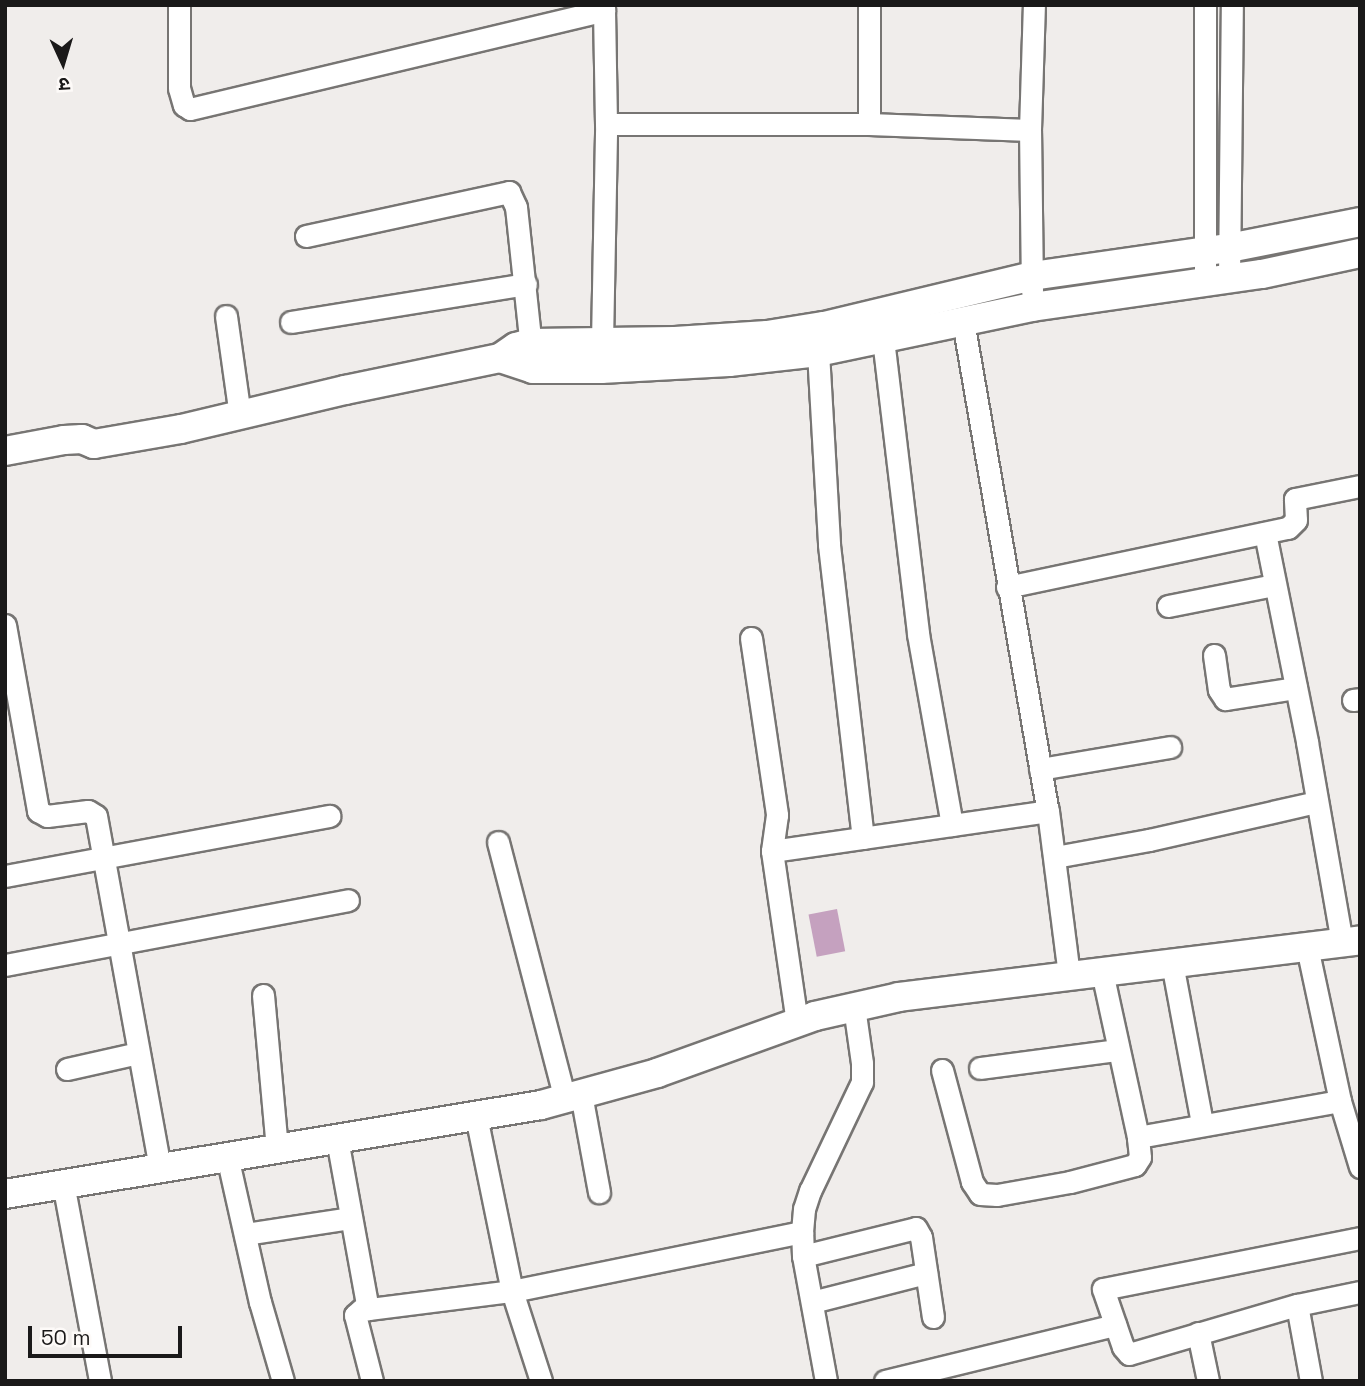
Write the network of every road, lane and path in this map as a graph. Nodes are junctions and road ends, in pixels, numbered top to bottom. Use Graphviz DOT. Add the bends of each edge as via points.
graph roads {
  1 [pos="179,5"];
  2 [pos="869,5"];
  3 [pos="1034,5"];
  4 [pos="1205,5"];
  5 [pos="1232,5"];
  6 [pos="604,7"];
  7 [pos="606,124"];
  8 [pos="869,124"];
  9 [pos="1030,130"];
  10 [pos="1360,222"];
  11 [pos="306,236"];
  12 [pos="1217,249"];
  13 [pos="1360,253"];
  14 [pos="1032,276"];
  15 [pos="1217,281"];
  16 [pos="526,284"];
  17 [pos="1032,307"];
  18 [pos="226,316"];
  19 [pos="963,321"];
  20 [pos="291,322"];
  21 [pos="883,340"];
  22 [pos="602,342"];
  23 [pos="728,351"];
  24 [pos="818,352"];
  25 [pos="676,353"];
  26 [pos="532,356"];
  27 [pos="240,415"];
  28 [pos="94,444"];
  29 [pos="5,451"];
  30 [pos="5,470"];
  31 [pos="1360,486"];
  32 [pos="1265,533"];
  33 [pos="1274,585"];
  34 [pos="1007,587"];
  35 [pos="1168,606"];
  36 [pos="5,625"];
  37 [pos="751,638"];
  38 [pos="1214,655"];
  39 [pos="1296,688"];
  40 [pos="14,721"];
  41 [pos="1170,747"];
  42 [pos="1040,769"];
  43 [pos="1316,802"];
  44 [pos="1048,811"];
  45 [pos="329,816"];
  46 [pos="952,825"];
  47 [pos="863,838"];
  48 [pos="498,842"];
  49 [pos="772,851"];
  50 [pos="1055,857"];
  51 [pos="101,859"];
  52 [pos="5,876"];
  53 [pos="348,900"];
  54 [pos="1351,941"];
  55 [pos="117,946"];
  56 [pos="1307,947"];
  57 [pos="1172,963"];
  58 [pos="5,965"];
  59 [pos="1102,972"];
  60 [pos="1069,976"];
  61 [pos="262,996"];
  62 [pos="853,1007"];
  63 [pos="797,1023"];
  64 [pos="1117,1050"];
  65 [pos="138,1053"];
  66 [pos="980,1068"];
  67 [pos="67,1069"];
  68 [pos="942,1070"];
  69 [pos="573,1097"];
  70 [pos="1339,1101"];
  71 [pos="476,1116"];
  72 [pos="1202,1124"];
  73 [pos="1138,1137"];
  74 [pos="337,1139"];
  75 [pos="277,1148"];
  76 [pos="227,1156"];
  77 [pos="160,1167"];
  78 [pos="1360,1167"];
  79 [pos="63,1183"];
  80 [pos="598,1192"];
  81 [pos="5,1194"];
  82 [pos="351,1218"];
  83 [pos="802,1232"];
  84 [pos="245,1234"];
  85 [pos="1360,1238"];
  86 [pos="803,1256"];
  87 [pos="926,1273"];
  88 [pos="512,1291"];
  89 [pos="1360,1292"];
  90 [pos="812,1302"];
  91 [pos="1297,1305"];
  92 [pos="368,1309"];
  93 [pos="933,1317"];
  94 [pos="1115,1325"];
  95 [pos="1198,1333"];
  96 [pos="100,1381"];
  97 [pos="283,1381"];
  98 [pos="372,1381"];
  99 [pos="541,1381"];
  100 [pos="826,1381"];
  101 [pos="885,1381"];
  102 [pos="1208,1381"];
  103 [pos="1311,1381"];
  1 -- 6 [label="street" via="179,88 190,109"];
  2 -- 8 [label="street"];
  3 -- 9 [label="street"];
  4 -- 12 [label="street"];
  5 -- 12 [label="street"];
  6 -- 7 [label="street"];
  7 -- 8 [label="street"];
  7 -- 22 [label="street"];
  8 -- 9 [label="street"];
  9 -- 14 [label="street"];
  10 -- 12 [label="street"];
  11 -- 16 [label="street" via="509,192"];
  12 -- 14 [label="street"];
  12 -- 15 [label="street"];
  13 -- 15 [label="street"];
  14 -- 17 [label="street"];
  14 -- 23 [label="street"];
  15 -- 17 [label="street"];
  16 -- 20 [label="street"];
  16 -- 26 [label="street"];
  17 -- 19 [label="street"];
  18 -- 27 [label="street"];
  19 -- 21 [label="street"];
  19 -- 34 [label="street"];
  21 -- 24 [label="street"];
  21 -- 46 [label="street" via="918,634"];
  22 -- 25 [label="street"];
  22 -- 26 [label="street"];
  23 -- 24 [label="street"];
  23 -- 25 [label="street"];
  24 -- 47 [label="street" via="830,545"];
  25 -- 26 [label="street"];
  26 -- 27 [label="street" via="500,358"];
  27 -- 28 [label="street"];
  28 -- 29 [label="street" via="73,439"];
  28 -- 30 [label="street" via="78,455"];
  31 -- 32 [label="street" via="1299,497 1294,502 1295,524"];
  32 -- 33 [label="street"];
  32 -- 34 [label="street"];
  33 -- 35 [label="street"];
  33 -- 39 [label="street"];
  34 -- 42 [label="street"];
  36 -- 40 [label="street"];
  37 -- 49 [label="street" via="777,815"];
  38 -- 39 [label="street" via="1219,690 1225,699"];
  39 -- 43 [label="street"];
  40 -- 51 [label="street" via="38,811 47,816 92,811"];
  41 -- 42 [label="street"];
  42 -- 44 [label="street"];
  43 -- 50 [label="street"];
  43 -- 54 [label="street"];
  44 -- 46 [label="street"];
  44 -- 50 [label="street"];
  45 -- 51 [label="street"];
  46 -- 47 [label="street"];
  47 -- 49 [label="street"];
  48 -- 69 [label="street"];
  49 -- 63 [label="street"];
  50 -- 60 [label="street"];
  51 -- 52 [label="street"];
  51 -- 55 [label="street"];
  53 -- 55 [label="street"];
  54 -- 56 [label="street"];
  55 -- 58 [label="street"];
  55 -- 65 [label="street"];
  56 -- 57 [label="street"];
  56 -- 70 [label="street"];
  57 -- 59 [label="street"];
  57 -- 72 [label="street"];
  59 -- 60 [label="street"];
  59 -- 64 [label="street"];
  60 -- 62 [label="street"];
  61 -- 75 [label="street"];
  62 -- 63 [label="street"];
  62 -- 83 [label="street" via="862,1082 810,1191"];
  63 -- 69 [label="street" via="657,1073"];
  64 -- 66 [label="street"];
  64 -- 73 [label="street"];
  65 -- 67 [label="street"];
  65 -- 77 [label="street"];
  68 -- 73 [label="street" via="972,1182 980,1195 1059,1184 1135,1166 1140,1157"];
  69 -- 71 [label="street"];
  69 -- 80 [label="street"];
  70 -- 72 [label="street"];
  70 -- 78 [label="street"];
  71 -- 74 [label="street"];
  71 -- 88 [label="street"];
  72 -- 73 [label="street"];
  74 -- 75 [label="street"];
  74 -- 82 [label="street"];
  75 -- 76 [label="street"];
  76 -- 77 [label="street"];
  76 -- 84 [label="street"];
  77 -- 79 [label="street"];
  79 -- 81 [label="street"];
  79 -- 96 [label="street"];
  82 -- 84 [label="street"];
  82 -- 92 [label="street"];
  83 -- 86 [label="street"];
  83 -- 88 [label="street"];
  84 -- 97 [label="street"];
  85 -- 94 [label="street" via="1103,1289"];
  86 -- 87 [label="street" via="916,1228"];
  86 -- 90 [label="street"];
  87 -- 90 [label="street"];
  87 -- 93 [label="street"];
  88 -- 92 [label="street"];
  88 -- 99 [label="street"];
  89 -- 91 [label="street"];
  90 -- 100 [label="street"];
  91 -- 95 [label="street"];
  91 -- 103 [label="street"];
  92 -- 98 [label="street" via="355,1315"];
  94 -- 95 [label="street" via="1129,1354"];
  94 -- 101 [label="street"];
  95 -- 102 [label="street"];
}
